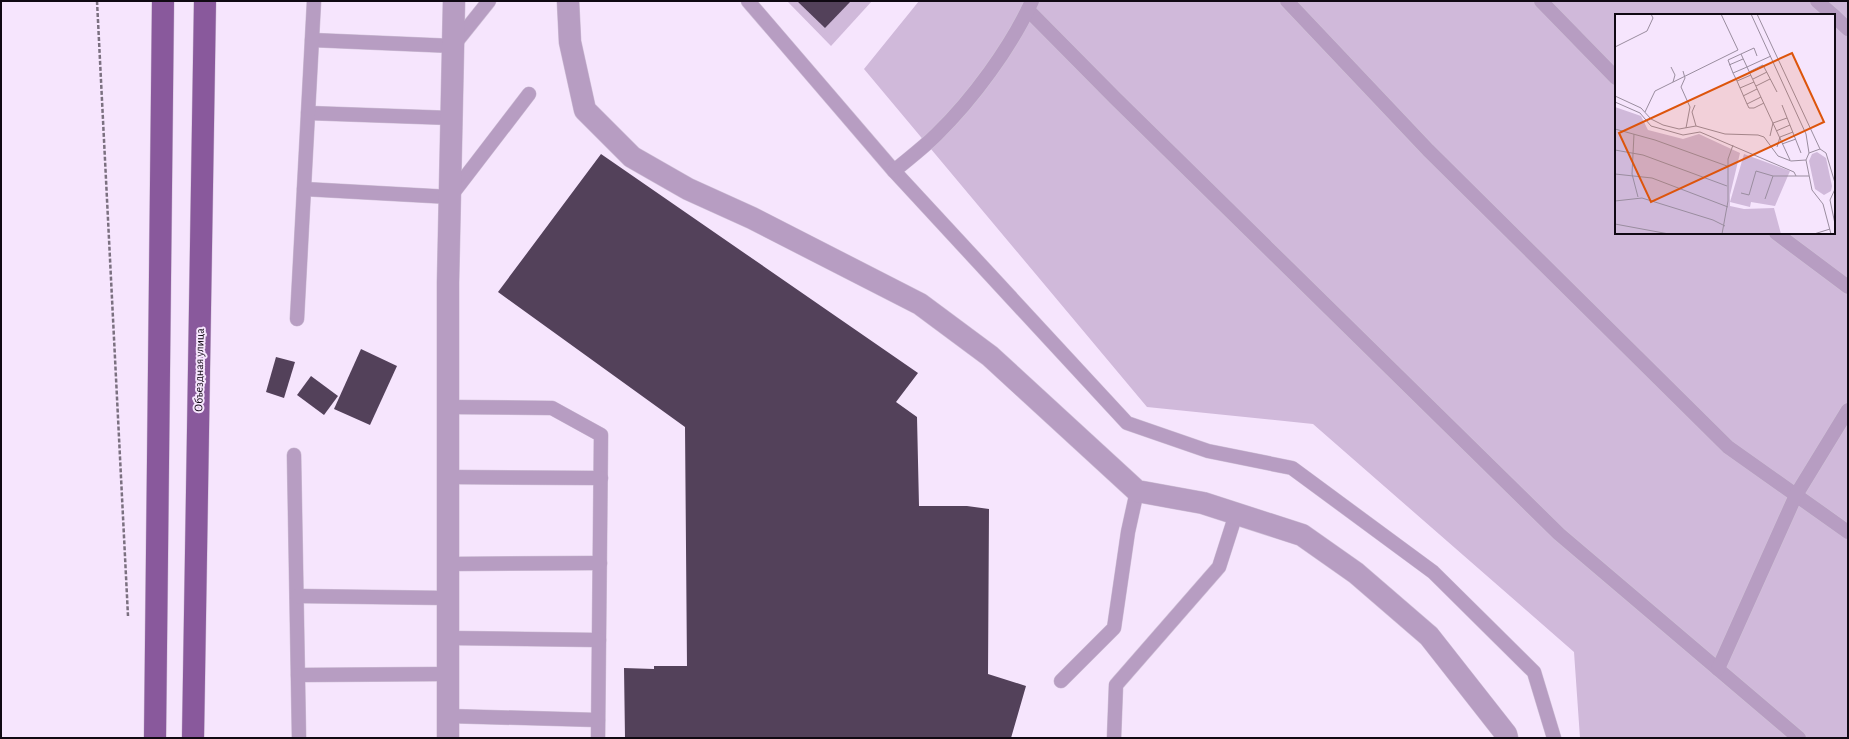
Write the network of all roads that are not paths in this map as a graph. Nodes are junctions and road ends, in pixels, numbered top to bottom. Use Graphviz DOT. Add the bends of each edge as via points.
graph roads {
  1 [pos="163,1"];
  2 [pos="204,1"];
  3 [pos="314,1"];
  4 [pos="454,1"];
  5 [pos="489,1"];
  6 [pos="568,1"];
  7 [pos="748,1"];
  8 [pos="1287,1"];
  9 [pos="1541,1"];
  10 [pos="1817,1"];
  11 [pos="1030,6"];
  12 [pos="1831,14"];
  13 [pos="1835,18"];
  14 [pos="1848,29"];
  15 [pos="312,40"];
  16 [pos="453,46"];
  17 [pos="1615,77"];
  18 [pos="529,94"];
  19 [pos="308,113"];
  20 [pos="452,118"];
  21 [pos="894,171"];
  22 [pos="304,189"];
  23 [pos="450,197"];
  24 [pos="1777,234"];
  25 [pos="1848,287"];
  26 [pos="297,319"];
  27 [pos="448,407"];
  28 [pos="1848,410"];
  29 [pos="294,455"];
  30 [pos="448,477"];
  31 [pos="602,478"];
  32 [pos="1137,491"];
  33 [pos="1796,495"];
  34 [pos="1236,514"];
  35 [pos="1848,532"];
  36 [pos="600,563"];
  37 [pos="448,564"];
  38 [pos="297,596"];
  39 [pos="448,598"];
  40 [pos="448,638"];
  41 [pos="599,640"];
  42 [pos="1718,669"];
  43 [pos="448,674"];
  44 [pos="298,675"];
  45 [pos="1061,681"];
  46 [pos="448,716"];
  47 [pos="598,720"];
  48 [pos="155,738"];
  49 [pos="193,738"];
  50 [pos="299,738"];
  51 [pos="448,738"];
  52 [pos="598,738"];
  53 [pos="1114,738"];
  54 [pos="1507,738"];
  55 [pos="1554,738"];
  56 [pos="1799,738"];
  1 -- 48 [label="main road"];
  2 -- 49 [label="main road, Объездная улица"];
  3 -- 15 [label="lane"];
  4 -- 16 [label="street"];
  5 -- 16 [label="lane"];
  6 -- 32 [label="street" via="570,42 585,110 632,157 688,189 752,218 920,304 990,356"];
  7 -- 21 [label="lane"];
  8 -- 33 [label="lane" via="1428,150 1728,447"];
  9 -- 17 [label="lane"];
  10 -- 12 [label="lane"];
  11 -- 21 [label="lane" via="994,65 966,102 936,135"];
  11 -- 42 [label="lane" via="1132,115 1560,534"];
  13 -- 14 [label="lane"];
  15 -- 16 [label="lane"];
  15 -- 19 [label="lane"];
  16 -- 20 [label="street"];
  18 -- 23 [label="lane"];
  19 -- 20 [label="lane"];
  19 -- 22 [label="lane"];
  20 -- 23 [label="street"];
  21 -- 55 [label="lane" via="1127,423 1208,451 1292,468 1433,572 1534,672"];
  22 -- 23 [label="lane"];
  22 -- 26 [label="lane"];
  23 -- 27 [label="street"];
  24 -- 25 [label="lane"];
  27 -- 30 [label="street"];
  27 -- 31 [label="lane" via="552,408 601,435"];
  28 -- 33 [label="lane"];
  29 -- 38 [label="lane"];
  30 -- 31 [label="lane"];
  30 -- 37 [label="street"];
  31 -- 36 [label="lane"];
  32 -- 34 [label="street" via="1203,503"];
  32 -- 45 [label="lane" via="1128,532 1114,628"];
  33 -- 35 [label="lane"];
  33 -- 42 [label="lane"];
  34 -- 53 [label="lane" via="1219,567 1116,685"];
  34 -- 54 [label="street" via="1302,535 1356,573 1429,636"];
  36 -- 37 [label="lane"];
  36 -- 41 [label="lane"];
  37 -- 39 [label="street"];
  38 -- 39 [label="lane"];
  38 -- 44 [label="lane"];
  39 -- 40 [label="street"];
  40 -- 41 [label="lane"];
  40 -- 43 [label="street"];
  41 -- 47 [label="lane"];
  42 -- 56 [label="lane"];
  43 -- 44 [label="lane"];
  43 -- 46 [label="street"];
  44 -- 50 [label="lane"];
  46 -- 47 [label="lane"];
  46 -- 51 [label="street"];
  47 -- 52 [label="lane"];
}
